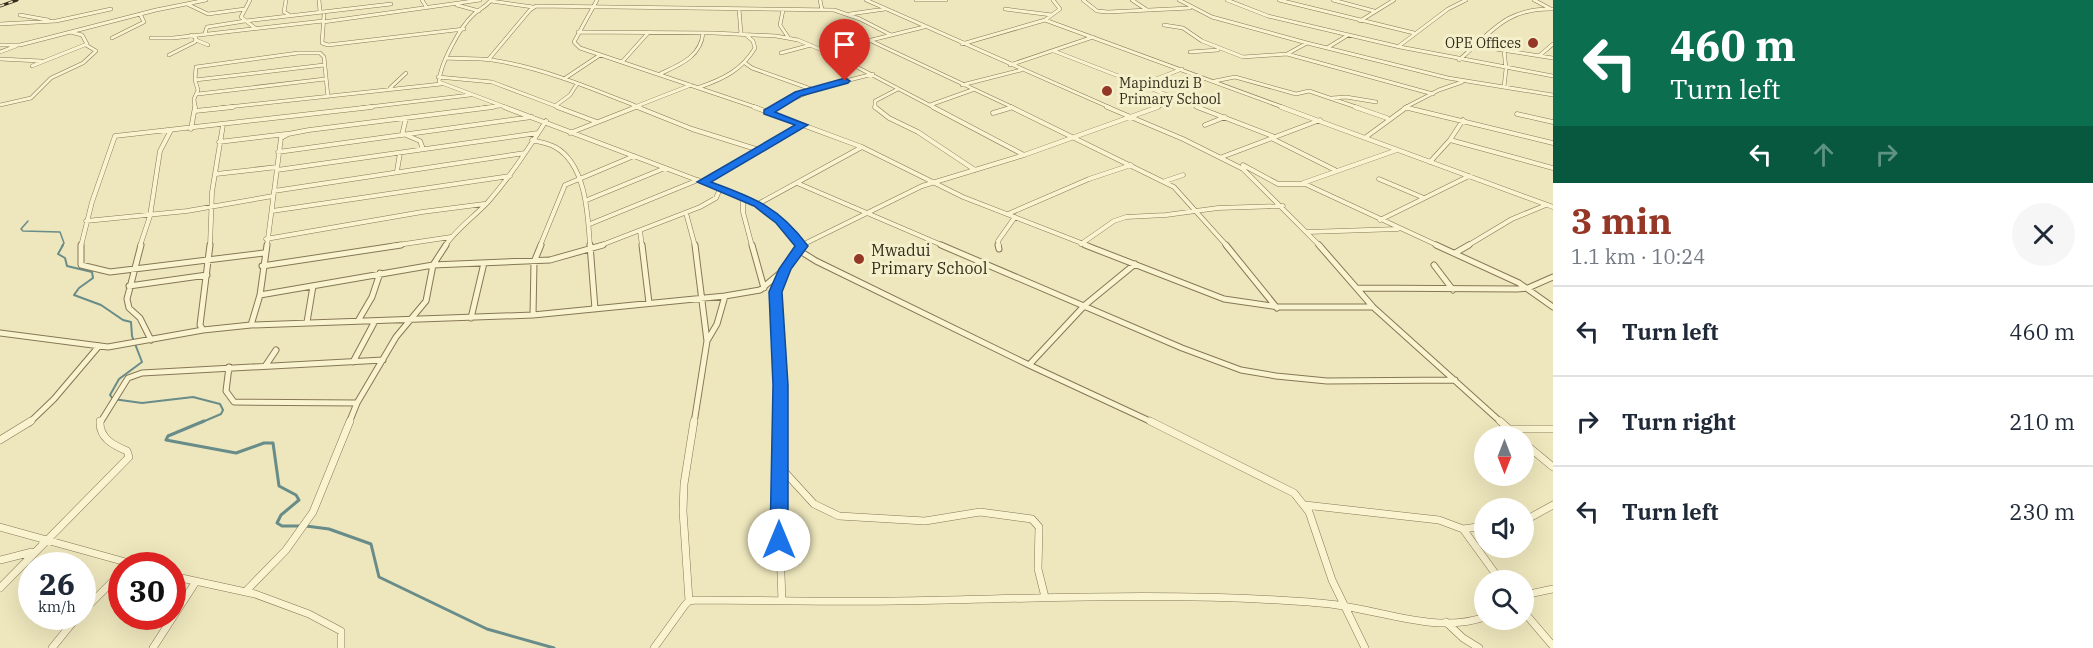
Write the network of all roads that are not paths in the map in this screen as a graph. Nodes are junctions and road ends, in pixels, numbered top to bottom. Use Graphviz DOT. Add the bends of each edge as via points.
graph roads {
  1 [pos="206,0"];
  2 [pos="250,0"];
  3 [pos="286,0"];
  4 [pos="319,0"];
  5 [pos="351,0"];
  6 [pos="422,0"];
  7 [pos="480,0"];
  8 [pos="597,0"];
  9 [pos="720,0"];
  10 [pos="819,0"];
  11 [pos="866,0"];
  12 [pos="916,0"];
  13 [pos="946,0"];
  14 [pos="1053,0"];
  15 [pos="1083,0"];
  16 [pos="1132,0"];
  17 [pos="1179,0"];
  18 [pos="1227,0"];
  19 [pos="1279,0"];
  20 [pos="1333,0"];
  21 [pos="1394,0"];
  22 [pos="1466,0"];
  23 [pos="1534,0"];
  24 [pos="491,1"];
  25 [pos="1339,1"];
  26 [pos="390,2"];
  27 [pos="454,3"];
  28 [pos="187,4"];
  29 [pos="533,7"];
  30 [pos="351,8"];
  31 [pos="427,8"];
  32 [pos="592,8"];
  33 [pos="1192,8"];
  34 [pos="111,9"];
  35 [pos="245,9"];
  36 [pos="718,9"];
  37 [pos="739,9"];
  38 [pos="886,9"];
  39 [pos="1005,9"];
  40 [pos="1553,9"];
  41 [pos="783,10"];
  42 [pos="822,10"];
  43 [pos="1148,10"];
  44 [pos="320,11"];
  45 [pos="479,11"];
  46 [pos="1374,11"];
  47 [pos="140,14"];
  48 [pos="392,14"];
  49 [pos="849,14"];
  50 [pos="20,15"];
  51 [pos="289,15"];
  52 [pos="324,15"];
  53 [pos="1054,15"];
  54 [pos="1045,20"];
  55 [pos="52,21"];
  56 [pos="246,21"];
  57 [pos="1360,21"];
  58 [pos="323,22"];
  59 [pos="0,24"];
  60 [pos="1164,25"];
  61 [pos="926,27"];
  62 [pos="255,28"];
  63 [pos="464,29"];
  64 [pos="69,32"];
  65 [pos="578,32"];
  66 [pos="205,33"];
  67 [pos="648,33"];
  68 [pos="703,33"];
  69 [pos="1414,33"];
  70 [pos="891,34"];
  71 [pos="191,35"];
  72 [pos="743,35"];
  73 [pos="1348,35"];
  74 [pos="1094,37"];
  75 [pos="112,38"];
  76 [pos="151,38"];
  77 [pos="788,38"];
  78 [pos="196,40"];
  79 [pos="869,40"];
  80 [pos="1307,43"];
  81 [pos="812,44"];
  82 [pos="962,44"];
  83 [pos="1553,44"];
  84 [pos="0,45"];
  85 [pos="20,45"];
  86 [pos="86,45"];
  87 [pos="208,45"];
  88 [pos="1399,46"];
  89 [pos="1476,46"];
  90 [pos="820,48"];
  91 [pos="1327,48"];
  92 [pos="1221,50"];
  93 [pos="1504,50"];
  94 [pos="1054,51"];
  95 [pos="0,52"];
  96 [pos="1190,52"];
  97 [pos="781,53"];
  98 [pos="1287,54"];
  99 [pos="169,55"];
  100 [pos="600,55"];
  101 [pos="1539,56"];
  102 [pos="446,58"];
  103 [pos="1553,58"];
  104 [pos="0,59"];
  105 [pos="488,60"];
  106 [pos="1460,60"];
  107 [pos="42,61"];
  108 [pos="622,62"];
  109 [pos="745,63"];
  110 [pos="324,65"];
  111 [pos="1010,65"];
  112 [pos="32,66"];
  113 [pos="1182,69"];
  114 [pos="1506,69"];
  115 [pos="1021,70"];
  116 [pos="406,73"];
  117 [pos="660,74"];
  118 [pos="873,74"];
  119 [pos="1553,76"];
  120 [pos="438,77"];
  121 [pos="325,79"];
  122 [pos="564,79"];
  123 [pos="195,80"];
  124 [pos="1215,81"];
  125 [pos="1470,81"];
  126 [pos="398,82"];
  127 [pos="443,84"];
  128 [pos="577,84"];
  129 [pos="1143,84"];
  130 [pos="691,85"];
  131 [pos="962,85"];
  132 [pos="413,87"];
  133 [pos="700,87"];
  134 [pos="1504,87"];
  135 [pos="812,89"];
  136 [pos="898,89"];
  137 [pos="972,90"];
  138 [pos="371,92"];
  139 [pos="198,94"];
  140 [pos="1433,94"];
  141 [pos="472,95"];
  142 [pos="1553,95"];
  143 [pos="328,97"];
  144 [pos="1178,99"];
  145 [pos="1330,99"];
  146 [pos="1376,102"];
  147 [pos="0,105"];
  148 [pos="930,105"];
  149 [pos="500,106"];
  150 [pos="555,106"];
  151 [pos="633,107"];
  152 [pos="1010,108"];
  153 [pos="1408,108"];
  154 [pos="195,111"];
  155 [pos="767,112"];
  156 [pos="328,113"];
  157 [pos="993,113"];
  158 [pos="1517,114"];
  159 [pos="532,117"];
  160 [pos="1132,117"];
  161 [pos="1225,117"];
  162 [pos="406,118"];
  163 [pos="1387,118"];
  164 [pos="1320,120"];
  165 [pos="1462,120"];
  166 [pos="546,121"];
  167 [pos="597,122"];
  168 [pos="1553,122"];
  169 [pos="223,125"];
  170 [pos="803,125"];
  171 [pos="1205,125"];
  172 [pos="325,128"];
  173 [pos="191,129"];
  174 [pos="171,130"];
  175 [pos="538,133"];
  176 [pos="570,133"];
  177 [pos="288,134"];
  178 [pos="403,135"];
  179 [pos="1075,137"];
  180 [pos="1366,137"];
  181 [pos="1273,138"];
  182 [pos="532,140"];
  183 [pos="1450,140"];
  184 [pos="219,142"];
  185 [pos="1553,143"];
  186 [pos="862,147"];
  187 [pos="423,149"];
  188 [pos="759,150"];
  189 [pos="1399,150"];
  190 [pos="278,152"];
  191 [pos="400,153"];
  192 [pos="525,153"];
  193 [pos="1024,155"];
  194 [pos="634,156"];
  195 [pos="1223,156"];
  196 [pos="1430,162"];
  197 [pos="1131,165"];
  198 [pos="277,168"];
  199 [pos="665,168"];
  200 [pos="1553,168"];
  201 [pos="975,170"];
  202 [pos="1335,170"];
  203 [pos="397,171"];
  204 [pos="216,174"];
  205 [pos="1184,175"];
  206 [pos="510,176"];
  207 [pos="1469,176"];
  208 [pos="577,179"];
  209 [pos="1378,179"];
  210 [pos="700,181"];
  211 [pos="1165,182"];
  212 [pos="797,183"];
  213 [pos="933,183"];
  214 [pos="1304,184"];
  215 [pos="720,189"];
  216 [pos="274,194"];
  217 [pos="743,197"];
  218 [pos="1425,198"];
  219 [pos="587,200"];
  220 [pos="486,204"];
  221 [pos="758,204"];
  222 [pos="1546,205"];
  223 [pos="1282,206"];
  224 [pos="211,207"];
  225 [pos="1553,207"];
  226 [pos="272,211"];
  227 [pos="1195,212"];
  228 [pos="686,213"];
  229 [pos="867,213"];
  230 [pos="1008,214"];
  231 [pos="150,216"];
  232 [pos="1015,217"];
  233 [pos="1380,219"];
  234 [pos="86,221"];
  235 [pos="590,224"];
  236 [pos="1400,229"];
  237 [pos="640,231"];
  238 [pos="1308,232"];
  239 [pos="451,237"];
  240 [pos="266,239"];
  241 [pos="1082,244"];
  242 [pos="801,248"];
  243 [pos="592,249"];
  244 [pos="999,249"];
  245 [pos="264,253"];
  246 [pos="1455,253"];
  247 [pos="209,260"];
  248 [pos="534,262"];
  249 [pos="484,263"];
  250 [pos="1135,264"];
  251 [pos="433,265"];
  252 [pos="1434,265"];
  253 [pos="262,266"];
  254 [pos="134,269"];
  255 [pos="785,269"];
  256 [pos="380,273"];
  257 [pos="207,275"];
  258 [pos="1553,277"];
  259 [pos="129,286"];
  260 [pos="313,286"];
  261 [pos="764,288"];
  262 [pos="1357,288"];
  263 [pos="1528,288"];
  264 [pos="1453,290"];
  265 [pos="260,295"];
  266 [pos="725,296"];
  267 [pos="703,298"];
  268 [pos="649,303"];
  269 [pos="1085,305"];
  270 [pos="1373,307"];
  271 [pos="1553,307"];
  272 [pos="1277,308"];
  273 [pos="595,309"];
  274 [pos="533,315"];
  275 [pos="471,318"];
  276 [pos="409,320"];
  277 [pos="358,321"];
  278 [pos="375,321"];
  279 [pos="307,322"];
  280 [pos="251,325"];
  281 [pos="203,330"];
  282 [pos="0,333"];
  283 [pos="151,340"];
  284 [pos="707,341"];
  285 [pos="99,346"];
  286 [pos="276,350"];
  287 [pos="383,360"];
  288 [pos="353,362"];
  289 [pos="266,365"];
  290 [pos="1029,365"];
  291 [pos="229,367"];
  292 [pos="1455,380"];
  293 [pos="357,403"];
  294 [pos="1505,426"];
  295 [pos="1534,429"];
  296 [pos="1553,429"];
  297 [pos="0,440"];
  298 [pos="1534,451"];
  299 [pos="1553,467"];
  300 [pos="781,468"];
  301 [pos="1305,505"];
  302 [pos="1553,505"];
  303 [pos="1534,515"];
  304 [pos="0,527"];
  305 [pos="1474,528"];
  306 [pos="1463,529"];
  307 [pos="46,540"];
  308 [pos="34,551"];
  309 [pos="108,558"];
  310 [pos="0,560"];
  311 [pos="1493,570"];
  312 [pos="186,580"];
  313 [pos="195,583"];
  314 [pos="108,586"];
  315 [pos="0,588"];
  316 [pos="1553,589"];
  317 [pos="246,591"];
  318 [pos="1534,594"];
  319 [pos="1045,597"];
  320 [pos="96,598"];
  321 [pos="689,601"];
  322 [pos="782,601"];
  323 [pos="1343,606"];
  324 [pos="1474,621"];
  325 [pos="1446,622"];
  326 [pos="1534,624"];
  327 [pos="67,630"];
  328 [pos="1552,647"];
  329 [pos="52,648"];
  330 [pos="153,648"];
  331 [pos="341,648"];
  332 [pos="654,648"];
  333 [pos="1365,648"];
  334 [pos="1479,648"];
  1 -- 28 [label="street"];
  2 -- 35 [label="street"];
  3 -- 51 [label="street" via="284,12"];
  4 -- 44 [label="street"];
  5 -- 30 [label="street"];
  6 -- 31 [label="street"];
  7 -- 27 [label="street"];
  8 -- 32 [label="street"];
  9 -- 36 [label="street"];
  10 -- 42 [label="street"];
  11 -- 38 [label="street"];
  12 -- 13 [label="street"];
  14 -- 53 [label="street" via="1059,11"];
  15 -- 43 [label="street" via="1101,12"];
  16 -- 43 [label="street"];
  17 -- 33 [label="street"];
  18 -- 73 [label="street"];
  19 -- 57 [label="street"];
  20 -- 25 [label="street"];
  21 -- 46 [label="street"];
  22 -- 69 [label="street"];
  23 -- 40 [label="street"];
  24 -- 29 [label="street"];
  24 -- 45 [label="street"];
  25 -- 46 [label="street"];
  26 -- 30 [label="street"];
  26 -- 48 [label="street"];
  27 -- 31 [label="street"];
  27 -- 45 [label="street"];
  28 -- 35 [label="street" via="208,15"];
  28 -- 47 [label="street"];
  29 -- 32 [label="street"];
  29 -- 105 [label="street"];
  30 -- 44 [label="street"];
  31 -- 48 [label="street"];
  32 -- 36 [label="street"];
  32 -- 65 [label="street"];
  33 -- 43 [label="street"];
  33 -- 80 [label="street"];
  34 -- 55 [label="street"];
  35 -- 56 [label="street" via="241,17"];
  36 -- 37 [label="street"];
  37 -- 41 [label="street"];
  37 -- 72 [label="street" via="739,31"];
  38 -- 49 [label="street"];
  38 -- 61 [label="street"];
  39 -- 53 [label="street"];
  40 -- 89 [label="street" via="1518,13"];
  41 -- 42 [label="street"];
  41 -- 77 [label="street" via="780,25"];
  42 -- 49 [label="street"];
  44 -- 51 [label="street"];
  45 -- 63 [label="street" via="470,17"];
  46 -- 57 [label="street"];
  47 -- 64 [label="street"];
  47 -- 75 [label="street" via="144,22"];
  48 -- 58 [label="street"];
  49 -- 70 [label="street"];
  50 -- 55 [label="street"];
  51 -- 56 [label="street"];
  52 -- 58 [label="street"];
  53 -- 54 [label="street"];
  54 -- 74 [label="street"];
  54 -- 82 [label="street"];
  55 -- 59 [label="street"];
  56 -- 62 [label="street"];
  56 -- 66 [label="street" via="209,26"];
  57 -- 69 [label="street"];
  58 -- 62 [label="street"];
  58 -- 63 [label="street" via="322,43 328,45"];
  60 -- 92 [label="street" via="1186,30"];
  61 -- 70 [label="street"];
  61 -- 82 [label="street"];
  62 -- 66 [label="street"];
  63 -- 102 [label="street"];
  64 -- 85 [label="street"];
  64 -- 86 [label="street" via="82,35"];
  65 -- 67 [label="street"];
  65 -- 100 [label="street" via="575,46"];
  66 -- 71 [label="street"];
  67 -- 68 [label="street"];
  67 -- 108 [label="street"];
  68 -- 72 [label="street"];
  68 -- 117 [label="street" via="692,57"];
  69 -- 88 [label="street"];
  70 -- 79 [label="street"];
  71 -- 76 [label="street"];
  71 -- 78 [label="street"];
  72 -- 77 [label="street"];
  72 -- 109 [label="street" via="755,45"];
  73 -- 88 [label="street"];
  73 -- 91 [label="street"];
  74 -- 94 [label="street"];
  74 -- 113 [label="street"];
  77 -- 81 [label="street"];
  78 -- 87 [label="street"];
  78 -- 99 [label="street"];
  79 -- 90 [label="street"];
  79 -- 131 [label="street"];
  80 -- 91 [label="street"];
  80 -- 98 [label="street"];
  81 -- 90 [label="street"];
  81 -- 97 [label="street"];
  82 -- 111 [label="street"];
  83 -- 101 [label="street"];
  84 -- 85 [label="street"];
  85 -- 95 [label="street"];
  86 -- 107 [label="street"];
  86 -- 147 [label="street" via="96,51 91,58 54,76 31,98"];
  88 -- 106 [label="street"];
  89 -- 93 [label="street"];
  89 -- 106 [label="street"];
  90 -- 118 [label="street"];
  91 -- 125 [label="street"];
  92 -- 96 [label="street"];
  92 -- 98 [label="street" via="1247,58"];
  93 -- 101 [label="street"];
  93 -- 114 [label="street"];
  94 -- 111 [label="street"];
  94 -- 129 [label="street"];
  98 -- 140 [label="street"];
  100 -- 108 [label="street"];
  100 -- 122 [label="street"];
  101 -- 103 [label="street"];
  102 -- 105 [label="street"];
  102 -- 120 [label="street"];
  104 -- 107 [label="street"];
  105 -- 122 [label="street"];
  106 -- 114 [label="street"];
  107 -- 112 [label="street"];
  108 -- 117 [label="street"];
  109 -- 133 [label="street" via="736,72"];
  109 -- 135 [label="street"];
  110 -- 121 [label="street"];
  110 -- 123 [label="street"];
  110 -- 123 [label="street" via="324,56 316,53 228,61 197,66"];
  111 -- 115 [label="street"];
  113 -- 124 [label="street"];
  113 -- 129 [label="street"];
  114 -- 119 [label="street"];
  114 -- 134 [label="street"];
  115 -- 131 [label="street"];
  115 -- 160 [label="street"];
  116 -- 126 [label="street"];
  117 -- 130 [label="street"];
  118 -- 135 [label="street"];
  118 -- 136 [label="street"];
  120 -- 127 [label="street"];
  120 -- 150 [label="street" via="486,80"];
  121 -- 139 [label="street"];
  121 -- 143 [label="street"];
  122 -- 128 [label="street"];
  123 -- 139 [label="street"];
  124 -- 145 [label="street" via="1236,77"];
  124 -- 164 [label="street"];
  125 -- 134 [label="street"];
  125 -- 140 [label="street" via="1449,85"];
  126 -- 132 [label="street"];
  126 -- 138 [label="street"];
  127 -- 132 [label="street"];
  127 -- 141 [label="street"];
  128 -- 150 [label="street"];
  128 -- 151 [label="street"];
  129 -- 144 [label="street"];
  130 -- 133 [label="street"];
  130 -- 151 [label="street"];
  131 -- 137 [label="street"];
  132 -- 138 [label="street"];
  133 -- 155 [label="street"];
  134 -- 142 [label="street"];
  135 -- 155 [label="street"];
  136 -- 148 [label="street"];
  136 -- 201 [label="street" via="877,99 875,109"];
  137 -- 148 [label="street"];
  137 -- 152 [label="street"];
  138 -- 143 [label="street"];
  139 -- 154 [label="street"];
  140 -- 153 [label="street"];
  141 -- 149 [label="street"];
  141 -- 156 [label="street"];
  143 -- 154 [label="street"];
  144 -- 160 [label="street"];
  144 -- 161 [label="street"];
  145 -- 146 [label="street" via="1346,97"];
  145 -- 163 [label="street"];
  148 -- 193 [label="street"];
  149 -- 159 [label="street"];
  149 -- 162 [label="street"];
  150 -- 167 [label="street"];
  151 -- 167 [label="street"];
  151 -- 188 [label="street" via="682,127"];
  152 -- 157 [label="street"];
  152 -- 179 [label="street"];
  153 -- 163 [label="street"];
  153 -- 165 [label="street"];
  154 -- 173 [label="street"];
  155 -- 170 [label="street"];
  156 -- 169 [label="street"];
  156 -- 172 [label="street"];
  158 -- 168 [label="street"];
  159 -- 166 [label="street"];
  159 -- 178 [label="street"];
  160 -- 179 [label="street"];
  160 -- 195 [label="street"];
  161 -- 171 [label="street"];
  161 -- 181 [label="street"];
  162 -- 172 [label="street"];
  162 -- 178 [label="street"];
  163 -- 180 [label="street"];
  164 -- 180 [label="street"];
  164 -- 181 [label="street"];
  165 -- 183 [label="street"];
  165 -- 185 [label="street"];
  166 -- 175 [label="street"];
  166 -- 176 [label="street"];
  167 -- 176 [label="street"];
  169 -- 173 [label="street"];
  169 -- 184 [label="street"];
  170 -- 186 [label="street"];
  170 -- 188 [label="street"];
  172 -- 177 [label="street"];
  173 -- 174 [label="street"];
  174 -- 231 [label="street" via="157,163"];
  174 -- 234 [label="street" via="114,136"];
  175 -- 182 [label="street"];
  175 -- 187 [label="street"];
  176 -- 194 [label="street"];
  177 -- 184 [label="street"];
  177 -- 190 [label="street" via="279,139"];
  178 -- 187 [label="street" via="420,141"];
  178 -- 190 [label="street"];
  179 -- 193 [label="street"];
  179 -- 197 [label="street"];
  180 -- 189 [label="street"];
  181 -- 195 [label="street"];
  181 -- 202 [label="street"];
  182 -- 192 [label="street"];
  182 -- 208 [label="street" via="562,151"];
  183 -- 196 [label="street"];
  183 -- 200 [label="street"];
  184 -- 204 [label="street"];
  186 -- 212 [label="street"];
  186 -- 213 [label="street"];
  187 -- 191 [label="street"];
  188 -- 210 [label="street"];
  189 -- 196 [label="street"];
  189 -- 202 [label="street"];
  190 -- 198 [label="street"];
  191 -- 198 [label="street"];
  191 -- 203 [label="street"];
  192 -- 203 [label="street"];
  192 -- 206 [label="street"];
  193 -- 201 [label="street"];
  194 -- 199 [label="street"];
  194 -- 208 [label="street"];
  195 -- 214 [label="street" via="1271,183"];
  195 -- 223 [label="street" via="1243,168"];
  196 -- 207 [label="street"];
  197 -- 211 [label="street"];
  197 -- 230 [label="street"];
  198 -- 204 [label="street"];
  198 -- 216 [label="street"];
  199 -- 210 [label="street"];
  199 -- 219 [label="street"];
  201 -- 213 [label="street"];
  202 -- 214 [label="street"];
  203 -- 216 [label="street"];
  204 -- 224 [label="street"];
  205 -- 211 [label="street"];
  206 -- 220 [label="street"];
  206 -- 226 [label="street"];
  207 -- 218 [label="street"];
  207 -- 222 [label="street"];
  208 -- 219 [label="street"];
  208 -- 248 [label="street" via="565,185"];
  209 -- 218 [label="street"];
  210 -- 215 [label="street"];
  210 -- 235 [label="street"];
  211 -- 227 [label="street"];
  212 -- 221 [label="street"];
  212 -- 229 [label="street"];
  213 -- 229 [label="street"];
  213 -- 230 [label="street"];
  214 -- 233 [label="street"];
  215 -- 217 [label="street"];
  215 -- 228 [label="street" via="713,200"];
  216 -- 224 [label="street"];
  216 -- 226 [label="street"];
  217 -- 221 [label="street"];
  217 -- 261 [label="street" via="743,212"];
  218 -- 233 [label="street"];
  219 -- 235 [label="street"];
  220 -- 239 [label="street"];
  220 -- 240 [label="street"];
  221 -- 242 [label="street" via="780,221"];
  222 -- 225 [label="street"];
  222 -- 246 [label="street" via="1512,219"];
  223 -- 227 [label="street"];
  223 -- 238 [label="street"];
  224 -- 231 [label="street"];
  224 -- 247 [label="street"];
  226 -- 240 [label="street"];
  227 -- 241 [label="street" via="1119,219"];
  227 -- 272 [label="street"];
  228 -- 237 [label="street"];
  228 -- 267 [label="street" via="698,255"];
  229 -- 242 [label="street"];
  229 -- 269 [label="street"];
  230 -- 232 [label="street"];
  231 -- 234 [label="street"];
  231 -- 254 [label="street"];
  232 -- 241 [label="street"];
  232 -- 244 [label="street" via="998,241"];
  233 -- 236 [label="street"];
  234 -- 254 [label="street" via="78,257 81,265 106,272"];
  235 -- 243 [label="street"];
  236 -- 238 [label="street"];
  236 -- 246 [label="street"];
  237 -- 243 [label="street"];
  237 -- 268 [label="street"];
  238 -- 262 [label="street"];
  239 -- 251 [label="street"];
  239 -- 253 [label="street"];
  240 -- 245 [label="street"];
  241 -- 250 [label="street"];
  242 -- 255 [label="street"];
  242 -- 290 [label="street" via="816,261"];
  243 -- 248 [label="street"];
  243 -- 273 [label="street"];
  245 -- 247 [label="street"];
  245 -- 253 [label="street"];
  246 -- 263 [label="street"];
  247 -- 254 [label="street"];
  247 -- 257 [label="street"];
  248 -- 249 [label="street"];
  248 -- 274 [label="street"];
  249 -- 251 [label="street"];
  249 -- 275 [label="street"];
  250 -- 269 [label="street"];
  250 -- 272 [label="street" via="1224,298"];
  251 -- 256 [label="street"];
  251 -- 276 [label="street" via="427,299"];
  252 -- 264 [label="street"];
  253 -- 265 [label="street"];
  254 -- 259 [label="street"];
  255 -- 261 [label="street"];
  255 -- 300 [label="street" via="776,292"];
  256 -- 260 [label="street"];
  256 -- 277 [label="street"];
  257 -- 259 [label="street"];
  257 -- 281 [label="street" via="200,320"];
  258 -- 263 [label="street"];
  259 -- 283 [label="street" via="129,308 140,318"];
  260 -- 265 [label="street"];
  260 -- 279 [label="street"];
  261 -- 266 [label="street"];
  262 -- 264 [label="street"];
  262 -- 270 [label="street"];
  263 -- 264 [label="street"];
  263 -- 271 [label="street"];
  265 -- 280 [label="street"];
  266 -- 267 [label="street"];
  266 -- 284 [label="street"];
  267 -- 268 [label="street"];
  267 -- 284 [label="street"];
  268 -- 273 [label="street"];
  269 -- 290 [label="street"];
  269 -- 292 [label="street" via="1187,350 1249,371 1317,379"];
  270 -- 272 [label="street"];
  270 -- 292 [label="street"];
  273 -- 274 [label="street"];
  274 -- 275 [label="street"];
  275 -- 276 [label="street"];
  276 -- 278 [label="street"];
  276 -- 287 [label="street"];
  277 -- 278 [label="street"];
  277 -- 279 [label="street"];
  278 -- 288 [label="street"];
  279 -- 280 [label="street"];
  280 -- 281 [label="street"];
  281 -- 283 [label="street"];
  282 -- 285 [label="street"];
  283 -- 285 [label="street"];
  284 -- 321 [label="street" via="684,484"];
  285 -- 297 [label="street" via="61,391 27,423"];
  286 -- 289 [label="street"];
  287 -- 288 [label="street"];
  287 -- 293 [label="street"];
  288 -- 289 [label="street"];
  289 -- 291 [label="street"];
  290 -- 301 [label="street" via="1287,488"];
  291 -- 293 [label="street" via="226,391 234,402"];
  291 -- 307 [label="street" via="142,373 129,378 100,419 99,427 110,443 127,451 129,457"];
  292 -- 294 [label="street"];
  293 -- 317 [label="street" via="305,525"];
  295 -- 296 [label="street"];
  298 -- 299 [label="street"];
  300 -- 319 [label="street" via="814,504 838,516 925,521 980,512 1032,519 1039,527 1038,568"];
  300 -- 322 [label="street"];
  301 -- 306 [label="street" via="1439,520"];
  301 -- 323 [label="street"];
  302 -- 303 [label="street"];
  304 -- 307 [label="street"];
  305 -- 306 [label="street"];
  306 -- 311 [label="street"];
  307 -- 308 [label="street"];
  307 -- 309 [label="street"];
  308 -- 310 [label="street"];
  308 -- 315 [label="street"];
  312 -- 313 [label="street"];
  313 -- 317 [label="street"];
  313 -- 330 [label="street"];
  314 -- 320 [label="street"];
  316 -- 318 [label="street"];
  317 -- 331 [label="street" via="336,627 342,634"];
  319 -- 322 [label="street"];
  319 -- 323 [label="street" via="1133,596"];
  321 -- 322 [label="street"];
  321 -- 332 [label="street"];
  323 -- 325 [label="street" via="1408,620"];
  323 -- 333 [label="street"];
  324 -- 325 [label="street"];
  325 -- 334 [label="street"];
  326 -- 328 [label="street"];
  327 -- 329 [label="street"];
}
